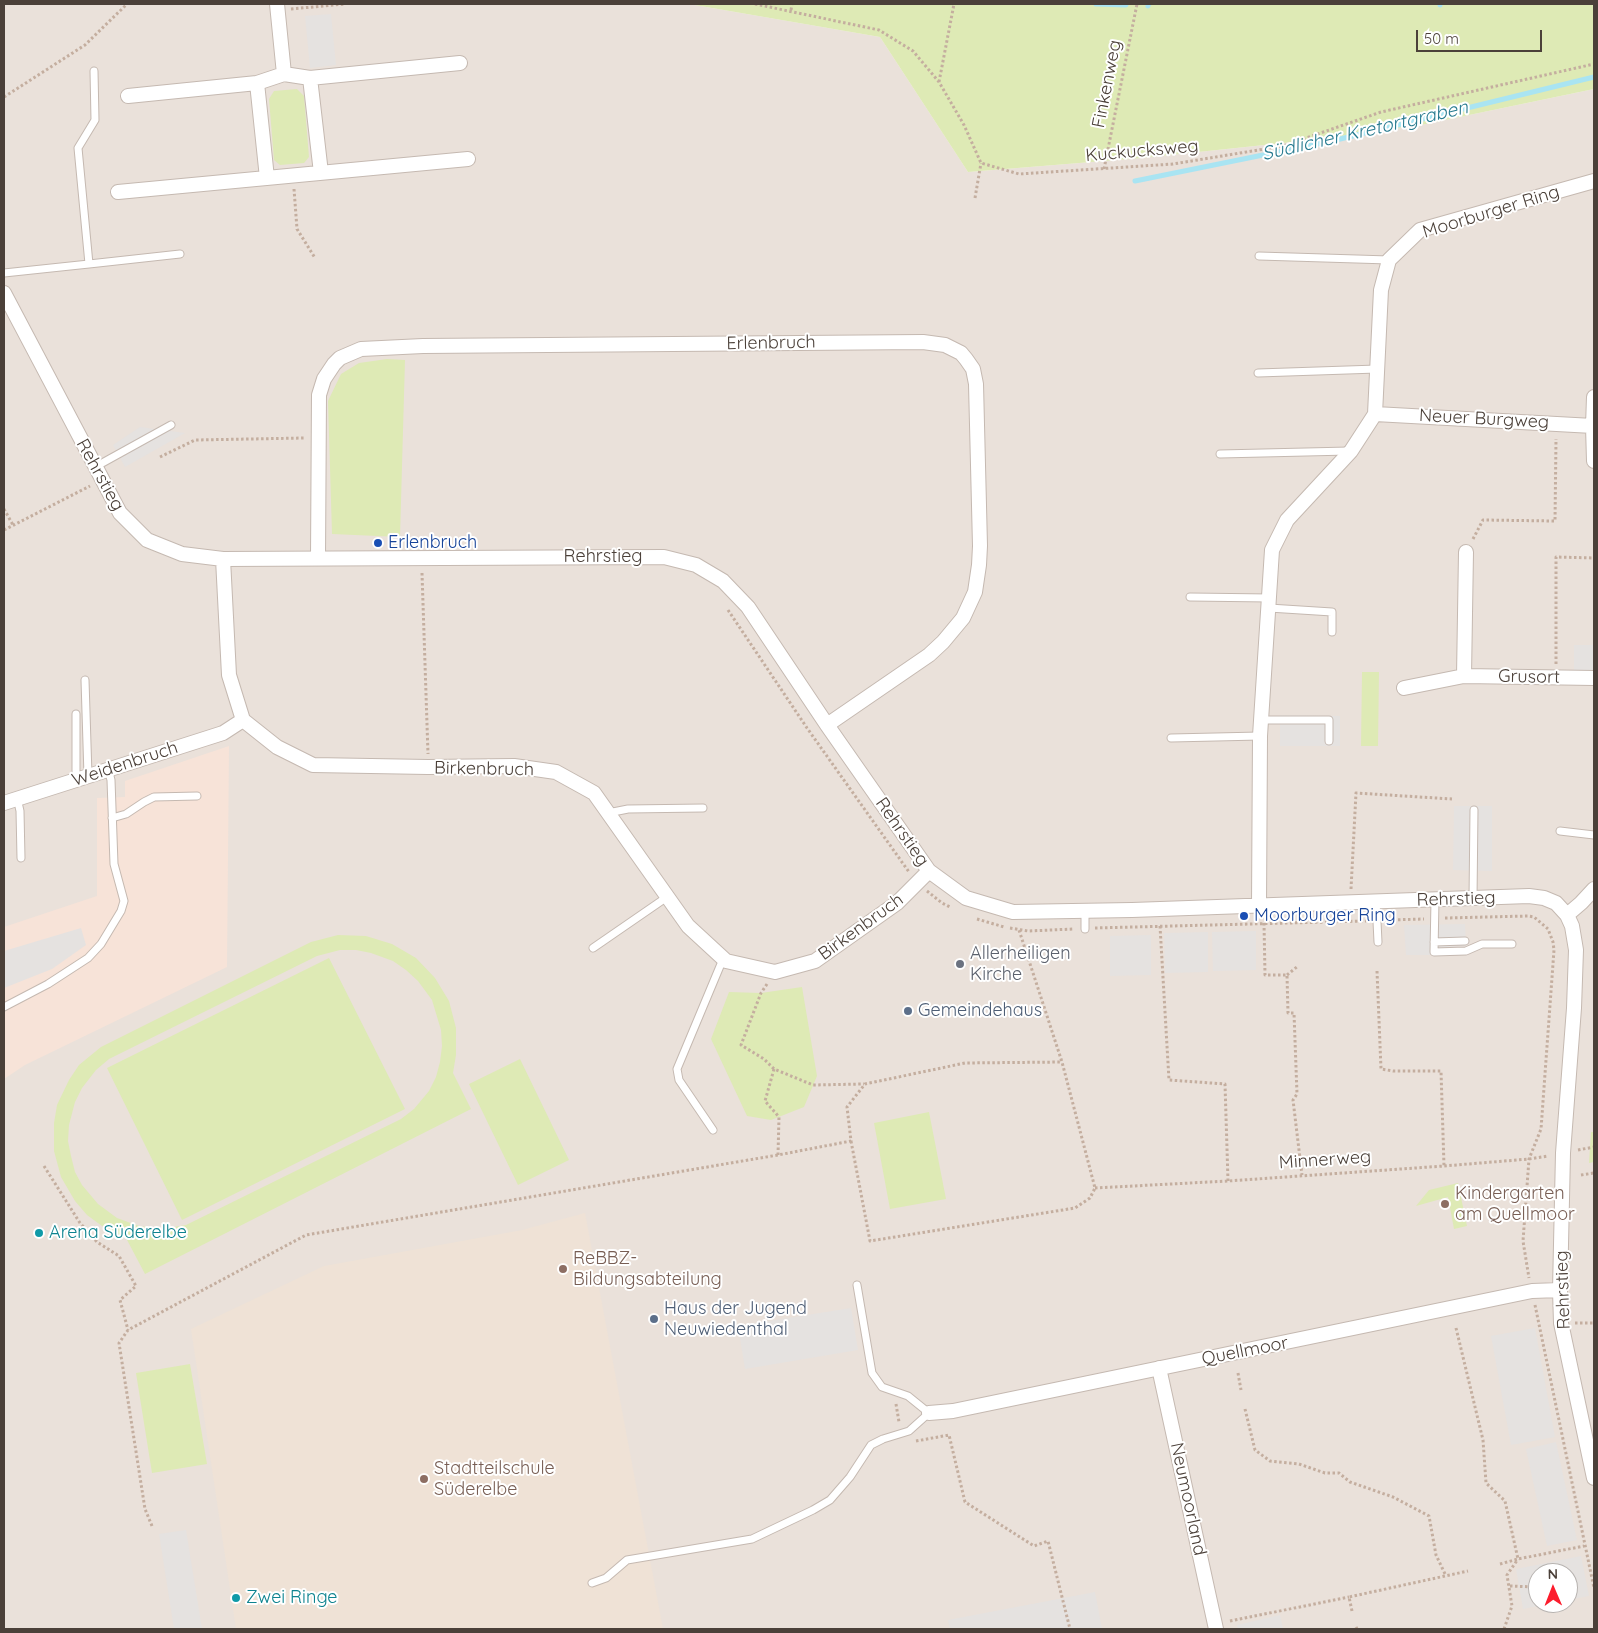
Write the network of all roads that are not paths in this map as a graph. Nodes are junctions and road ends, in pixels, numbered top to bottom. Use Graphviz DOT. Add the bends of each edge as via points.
graph roads {
  1 [pos="277,7"];
  2 [pos="460,63"];
  3 [pos="94,71"];
  4 [pos="284,74"];
  5 [pos="310,78"];
  6 [pos="258,83"];
  7 [pos="128,96"];
  8 [pos="468,159"];
  9 [pos="321,173"];
  10 [pos="267,178"];
  11 [pos="1594,182"];
  12 [pos="118,192"];
  13 [pos="180,254"];
  14 [pos="1259,256"];
  15 [pos="1389,260"];
  16 [pos="89,264"];
  17 [pos="4,273"];
  18 [pos="4,293"];
  19 [pos="1377,369"];
  20 [pos="1258,372"];
  21 [pos="1594,397"];
  22 [pos="1375,414"];
  23 [pos="171,425"];
  24 [pos="1593,426"];
  25 [pos="1351,451"];
  26 [pos="1220,454"];
  27 [pos="1594,461"];
  28 [pos="95,467"];
  29 [pos="1466,552"];
  30 [pos="318,558"];
  31 [pos="223,559"];
  32 [pos="1190,597"];
  33 [pos="1269,603"];
  34 [pos="1332,632"];
  35 [pos="1464,676"];
  36 [pos="1594,678"];
  37 [pos="84,680"];
  38 [pos="1404,688"];
  39 [pos="76,714"];
  40 [pos="243,720"];
  41 [pos="1261,720"];
  42 [pos="827,726"];
  43 [pos="1260,736"];
  44 [pos="1171,738"];
  45 [pos="1329,741"];
  46 [pos="108,769"];
  47 [pos="82,778"];
  48 [pos="197,796"];
  49 [pos="10,800"];
  50 [pos="703,808"];
  51 [pos="1474,810"];
  52 [pos="608,813"];
  53 [pos="112,818"];
  54 [pos="1560,831"];
  55 [pos="1594,835"];
  56 [pos="20,858"];
  57 [pos="930,872"];
  58 [pos="1594,889"];
  59 [pos="668,897"];
  60 [pos="1473,898"];
  61 [pos="1435,900"];
  62 [pos="1376,901"];
  63 [pos="1259,905"];
  64 [pos="1085,910"];
  65 [pos="1567,915"];
  66 [pos="1085,929"];
  67 [pos="1466,941"];
  68 [pos="1378,942"];
  69 [pos="1434,942"];
  70 [pos="1512,944"];
  71 [pos="593,948"];
  72 [pos="723,959"];
  73 [pos="4,1007"];
  74 [pos="713,1130"];
  75 [pos="857,1285"];
  76 [pos="1560,1290"];
  77 [pos="1159,1368"];
  78 [pos="930,1413"];
  79 [pos="1592,1451"];
  80 [pos="1594,1478"];
  81 [pos="592,1583"];
  82 [pos="1222,1626"];
  1 -- 4 [label="street"];
  2 -- 5 [label="street"];
  3 -- 16 [label="lane" via="95,120 78,148"];
  4 -- 5 [label="street"];
  4 -- 6 [label="street"];
  5 -- 9 [label="street"];
  6 -- 7 [label="street"];
  6 -- 10 [label="street"];
  8 -- 9 [label="street"];
  9 -- 10 [label="street"];
  10 -- 12 [label="street"];
  11 -- 15 [label="street, Moorburger Ring" via="1420,230"];
  13 -- 16 [label="lane"];
  14 -- 15 [label="lane"];
  15 -- 19 [label="street, Moorburger Ring" via="1380,290"];
  16 -- 17 [label="lane"];
  18 -- 28 [label="street, Rehrstieg"];
  19 -- 20 [label="lane"];
  19 -- 22 [label="street, Moorburger Ring"];
  21 -- 24 [label="street"];
  22 -- 24 [label="street, Neuer Burgweg"];
  22 -- 25 [label="street"];
  23 -- 28 [label="lane"];
  24 -- 27 [label="street"];
  25 -- 26 [label="lane"];
  25 -- 33 [label="street" via="1287,520 1272,550"];
  28 -- 31 [label="street, Rehrstieg" via="120,513 147,540 182,554"];
  29 -- 35 [label="street"];
  30 -- 31 [label="street, Rehrstieg"];
  30 -- 42 [label="street, Rehrstieg" via="664,557 696,565 723,581 748,608"];
  30 -- 42 [label="street, Erlenbruch" via="319,395 334,364 361,348 935,342 961,353 975,375 980,546 975,592 963,618 929,655"];
  31 -- 40 [label="street" via="229,674"];
  32 -- 33 [label="lane"];
  33 -- 34 [label="lane" via="1332,612"];
  33 -- 41 [label="street"];
  35 -- 36 [label="street, Grusort"];
  35 -- 38 [label="street, Grusort"];
  37 -- 47 [label="lane"];
  39 -- 47 [label="lane"];
  40 -- 46 [label="street, Weidenbruch" via="224,733"];
  40 -- 52 [label="street, Birkenbruch" via="277,747 313,764 514,766 556,772 594,793"];
  41 -- 43 [label="street"];
  41 -- 45 [label="lane" via="1329,720"];
  42 -- 57 [label="street, Rehrstieg"];
  43 -- 44 [label="lane"];
  43 -- 63 [label="street"];
  46 -- 47 [label="street, Weidenbruch"];
  46 -- 53 [label="lane" via="112,780"];
  47 -- 49 [label="street, Weidenbruch"];
  48 -- 53 [label="lane" via="149,799 126,814"];
  49 -- 56 [label="lane" via="20,811"];
  50 -- 52 [label="lane" via="628,809"];
  51 -- 60 [label="lane"];
  52 -- 59 [label="street, Birkenbruch"];
  53 -- 73 [label="lane" via="114,864 124,901 121,911 101,944 88,958"];
  54 -- 55 [label="lane"];
  57 -- 64 [label="street, Rehrstieg" via="966,898 1013,912"];
  57 -- 72 [label="street, Birkenbruch" via="897,903 815,961 774,972"];
  58 -- 65 [label="street"];
  59 -- 71 [label="lane"];
  59 -- 72 [label="street, Birkenbruch" via="688,926"];
  60 -- 61 [label="street, Rehrstieg"];
  60 -- 65 [label="street, Rehrstieg" via="1536,896 1551,900"];
  61 -- 62 [label="street, Rehrstieg"];
  61 -- 69 [label="lane"];
  62 -- 63 [label="street, Rehrstieg"];
  62 -- 68 [label="lane"];
  63 -- 64 [label="street, Rehrstieg"];
  64 -- 66 [label="lane"];
  65 -- 76 [label="street, Rehrstieg" via="1574,931 1576,950 1563,1152"];
  67 -- 69 [label="lane"];
  69 -- 70 [label="lane" via="1434,952 1466,951 1482,944"];
  72 -- 74 [label="lane" via="677,1069 678,1080"];
  75 -- 78 [label="lane" via="872,1373 882,1386 908,1396"];
  76 -- 77 [label="street, Quellmoor" via="1532,1291"];
  76 -- 79 [label="street, Rehrstieg" via="1561,1323"];
  77 -- 78 [label="street, Quellmoor"];
  77 -- 82 [label="street, Neumoorland"];
  78 -- 81 [label="lane" via="909,1430 871,1445 830,1500 814,1510 752,1538 627,1560 606,1578"];
  79 -- 80 [label="street, Rehrstieg"];
}
